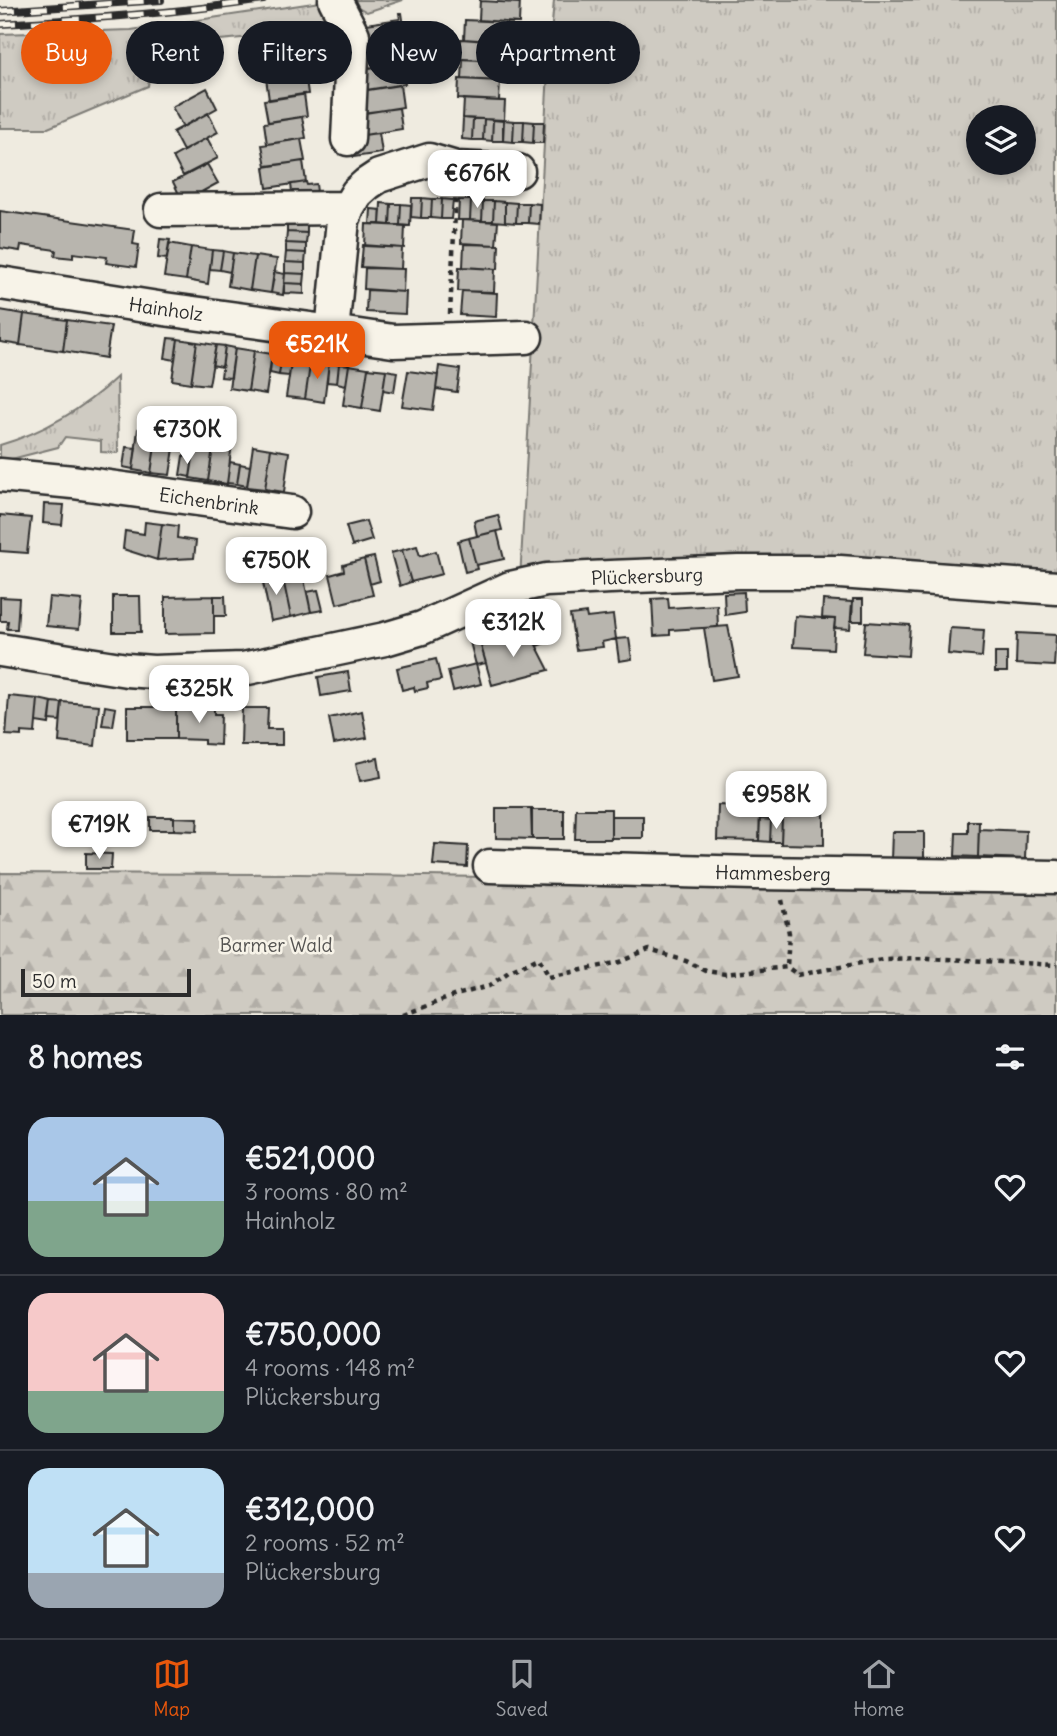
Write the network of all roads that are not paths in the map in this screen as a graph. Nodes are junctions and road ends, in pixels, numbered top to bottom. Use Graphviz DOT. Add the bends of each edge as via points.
graph roads {
  1 [pos="335,0"];
  2 [pos="348,139"];
  3 [pos="518,171"];
  4 [pos="348,208"];
  5 [pos="161,210"];
  6 [pos="0,283"];
  7 [pos="332,332"];
  8 [pos="526,337"];
  9 [pos="0,475"];
  10 [pos="292,512"];
  11 [pos="1057,589"];
  12 [pos="0,650"];
  13 [pos="490,866"];
  14 [pos="1057,877"];
  1 -- 2 [label="street" via="353,36"];
  3 -- 4 [label="street" via="456,168 429,159 379,176 359,191"];
  4 -- 5 [label="street"];
  4 -- 7 [label="street"];
  6 -- 7 [label="street, Hainholz"];
  7 -- 8 [label="street, Hainholz" via="393,341"];
  9 -- 10 [label="street, Eichenbrink"];
  11 -- 12 [label="street, Plückersburg" via="840,572 597,577 510,588 422,628 386,639 243,669 127,670"];
  13 -- 14 [label="street, Hammesberg"];
}
